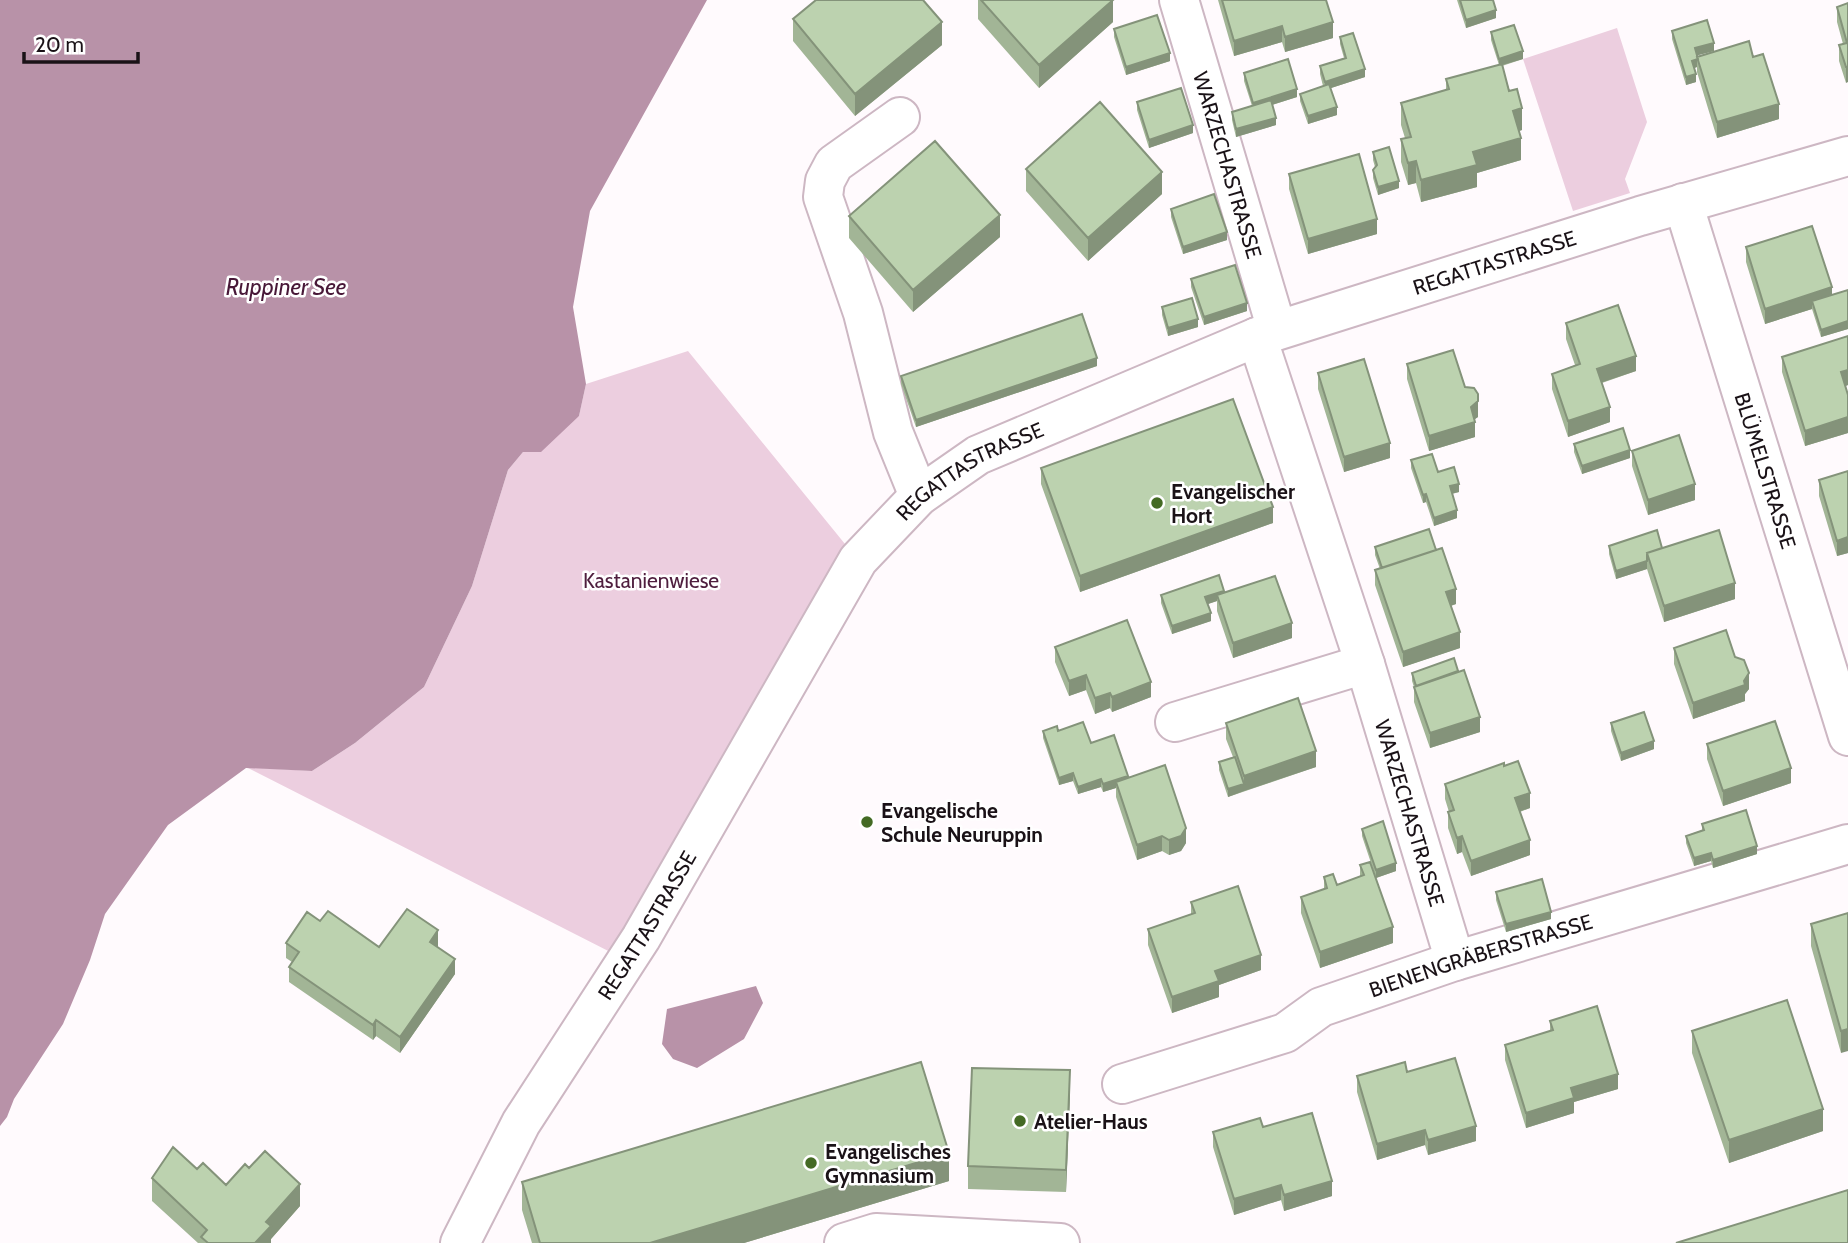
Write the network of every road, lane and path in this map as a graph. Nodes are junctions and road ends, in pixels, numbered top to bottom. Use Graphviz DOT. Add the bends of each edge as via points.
graph roads {
  1 [pos="1179,0"];
  2 [pos="900,117"];
  3 [pos="1848,156"];
  4 [pos="1683,203"];
  5 [pos="1267,333"];
  6 [pos="919,496"];
  7 [pos="1366,664"];
  8 [pos="1175,722"];
  9 [pos="1848,736"];
  10 [pos="1848,844"];
  11 [pos="1455,961"];
  12 [pos="1122,1084"];
  13 [pos="460,1243"];
  14 [pos="844,1243"];
  15 [pos="1060,1243"];
  1 -- 5 [label="street, WARZECHASTRASSE"];
  2 -- 6 [label="street" via="834,163 823,197 863,313 893,432"];
  3 -- 4 [label="street, REGATTASTRASSE"];
  4 -- 5 [label="street, REGATTASTRASSE"];
  4 -- 9 [label="street, BLÜMELSTRASSE"];
  5 -- 6 [label="street, REGATTASTRASSE" via="978,455"];
  5 -- 7 [label="street, WARZECHASTRASSE"];
  6 -- 13 [label="street, REGATTASTRASSE" via="858,560 641,938 521,1123"];
  7 -- 8 [label="street"];
  7 -- 11 [label="street, WARZECHASTRASSE"];
  10 -- 11 [label="street, BIENENGRÄBERSTRASSE"];
  11 -- 12 [label="street, BIENENGRÄBERSTRASSE" via="1321,1007 1285,1033"];
  14 -- 15 [label="street" via="876,1233"];
}
